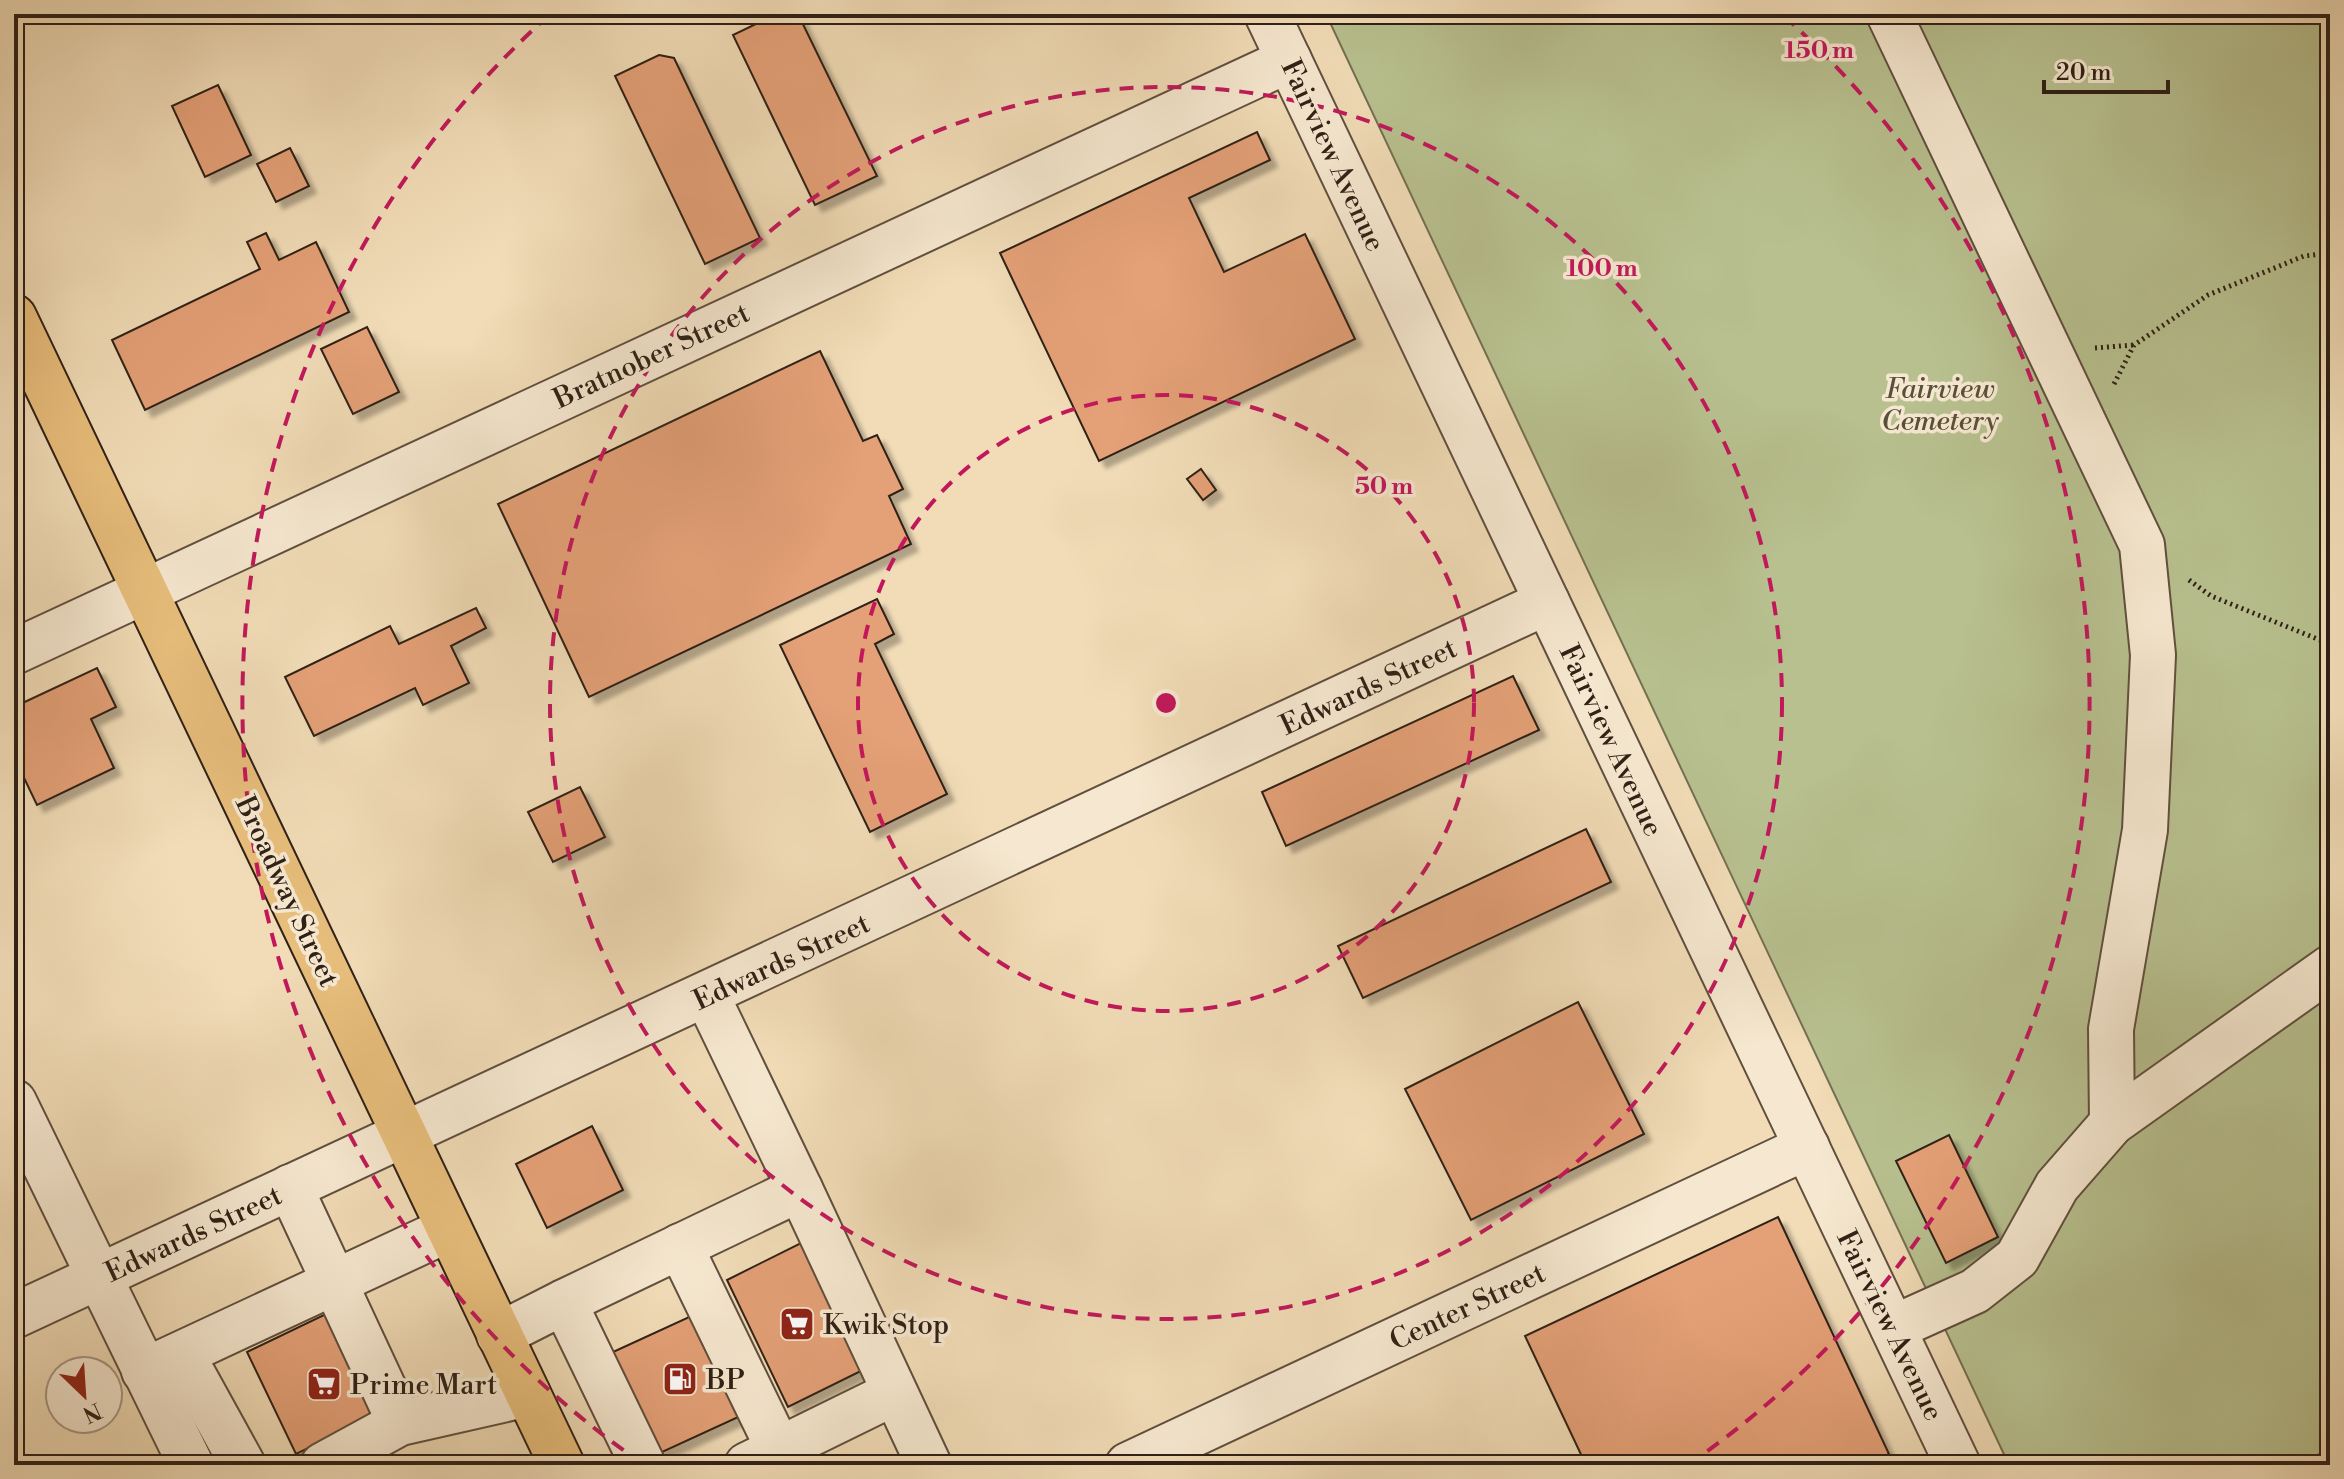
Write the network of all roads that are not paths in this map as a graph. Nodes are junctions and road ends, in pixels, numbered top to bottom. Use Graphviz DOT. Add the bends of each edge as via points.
graph roads {
  1 [pos="1889,14"];
  2 [pos="1274,16"];
  3 [pos="1289,60"];
  4 [pos="14,317"];
  5 [pos="144,590"];
  6 [pos="1547,602"];
  7 [pos="14,652"];
  8 [pos="2330,968"];
  9 [pos="707,996"];
  10 [pos="14,1102"];
  11 [pos="2112,1123"];
  12 [pos="404,1134"];
  13 [pos="1807,1147"];
  14 [pos="290,1187"];
  15 [pos="800,1189"];
  16 [pos="449,1229"];
  17 [pos="680,1246"];
  18 [pos="99,1276"];
  19 [pos="339,1292"];
  20 [pos="564,1302"];
  21 [pos="14,1316"];
  22 [pos="1893,1328"];
  23 [pos="499,1335"];
  24 [pos="170,1369"];
  25 [pos="894,1393"];
  26 [pos="528,1394"];
  27 [pos="400,1423"];
  28 [pos="763,1458"];
  29 [pos="191,1465"];
  30 [pos="243,1465"];
  31 [pos="323,1465"];
  32 [pos="562,1465"];
  33 [pos="643,1465"];
  34 [pos="929,1465"];
  35 [pos="1128,1465"];
  36 [pos="1958,1465"];
  1 -- 11 [label="street" via="2142,545 2153,655 2145,830 2111,1029"];
  2 -- 3 [label="street, Fairview Avenue"];
  3 -- 5 [label="street, Bratnober Street"];
  3 -- 6 [label="street, Fairview Avenue"];
  4 -- 5 [label="main road, Broadway Street"];
  5 -- 7 [label="street, Bratnober Street"];
  5 -- 12 [label="main road, Broadway Street"];
  6 -- 9 [label="street, Edwards Street"];
  6 -- 13 [label="street, Fairview Avenue"];
  8 -- 11 [label="street"];
  9 -- 12 [label="street, Edwards Street"];
  9 -- 15 [label="street"];
  10 -- 18 [label="street"];
  11 -- 22 [label="street" via="2057,1186 2017,1258 1975,1291"];
  12 -- 14 [label="street, Edwards Street"];
  12 -- 16 [label="main road, Broadway Street"];
  13 -- 22 [label="street, Fairview Avenue"];
  13 -- 35 [label="street, Center Street"];
  14 -- 18 [label="street, Edwards Street"];
  14 -- 19 [label="street"];
  15 -- 17 [label="street"];
  15 -- 25 [label="street"];
  16 -- 19 [label="street"];
  16 -- 23 [label="main road, Broadway Street"];
  17 -- 20 [label="street"];
  17 -- 28 [label="street"];
  18 -- 21 [label="street, Edwards Street"];
  18 -- 24 [label="street"];
  19 -- 24 [label="street"];
  19 -- 27 [label="street"];
  20 -- 23 [label="street"];
  20 -- 33 [label="street"];
  22 -- 36 [label="street, Fairview Avenue"];
  23 -- 26 [label="main road, Broadway Street"];
  24 -- 29 [label="street"];
  24 -- 30 [label="street"];
  25 -- 28 [label="street"];
  25 -- 34 [label="street"];
  26 -- 27 [label="street"];
  26 -- 32 [label="main road, Broadway Street"];
  27 -- 31 [label="street"];
}
